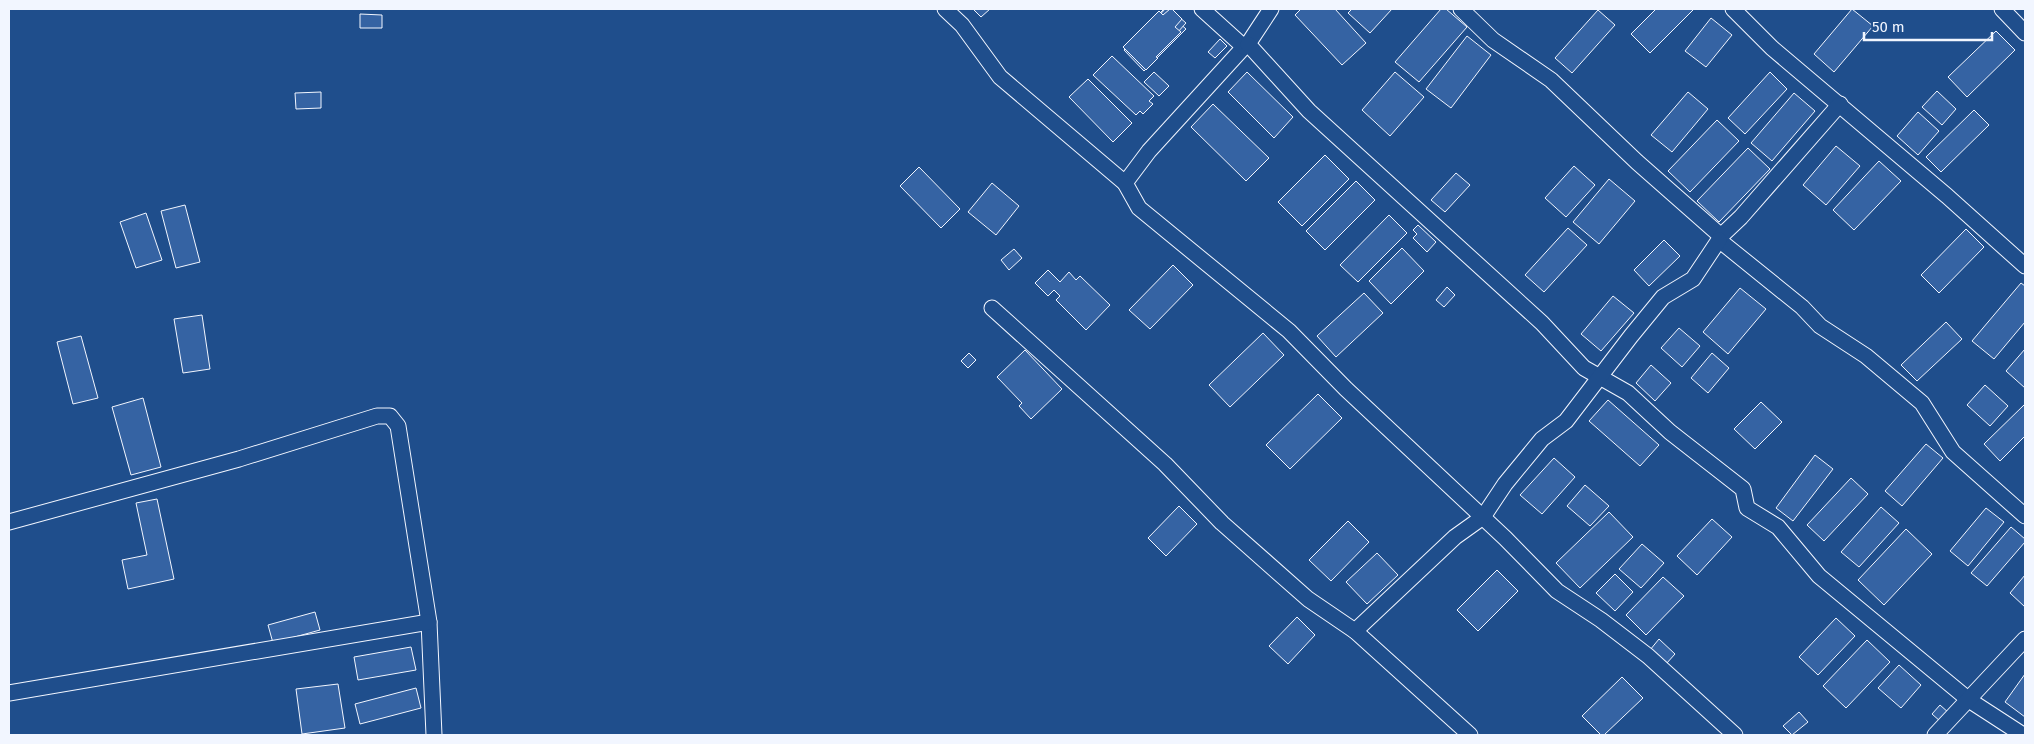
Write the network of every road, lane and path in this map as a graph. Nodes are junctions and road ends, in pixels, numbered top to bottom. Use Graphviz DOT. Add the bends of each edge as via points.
graph roads {
  1 [pos="945,9"];
  2 [pos="1202,9"];
  3 [pos="1271,9"];
  4 [pos="1461,9"];
  5 [pos="1733,9"];
  6 [pos="2002,9"];
  7 [pos="2025,33"];
  8 [pos="1246,45"];
  9 [pos="1840,104"];
  10 [pos="1124,183"];
  11 [pos="1720,238"];
  12 [pos="2025,266"];
  13 [pos="992,308"];
  14 [pos="1600,378"];
  15 [pos="2025,516"];
  16 [pos="1482,517"];
  17 [pos="9,522"];
  18 [pos="429,622"];
  19 [pos="1355,631"];
  20 [pos="2025,639"];
  21 [pos="9,693"];
  22 [pos="1968,700"];
  23 [pos="434,735"];
  24 [pos="1470,735"];
  25 [pos="1735,735"];
  26 [pos="1935,735"];
  27 [pos="2023,735"];
  1 -- 10 [label="street" via="962,25 1000,77"];
  2 -- 8 [label="street"];
  3 -- 8 [label="street"];
  4 -- 11 [label="street" via="1494,40 1551,80"];
  5 -- 9 [label="street" via="1772,48"];
  6 -- 7 [label="street"];
  8 -- 10 [label="street"];
  8 -- 14 [label="street" via="1309,111 1542,323 1584,368"];
  9 -- 11 [label="street"];
  9 -- 12 [label="street"];
  10 -- 16 [label="street" via="1139,208 1289,330 1346,390"];
  11 -- 14 [label="street" via="1692,279 1664,297"];
  11 -- 15 [label="street" via="1820,326 1866,356 1922,402 1953,452"];
  13 -- 19 [label="street" via="1165,464 1222,523 1308,598"];
  14 -- 16 [label="street" via="1566,421 1542,438"];
  14 -- 22 [label="street" via="1628,393 1670,432 1743,489 1747,508 1778,527 1820,576"];
  16 -- 19 [label="street" via="1455,537"];
  16 -- 25 [label="street" via="1557,591 1648,656"];
  17 -- 18 [label="street" via="239,459 377,416 390,416 398,426"];
  18 -- 21 [label="street"];
  18 -- 23 [label="street"];
  19 -- 24 [label="street"];
  20 -- 22 [label="street"];
  22 -- 26 [label="street"];
  22 -- 27 [label="street"];
}
